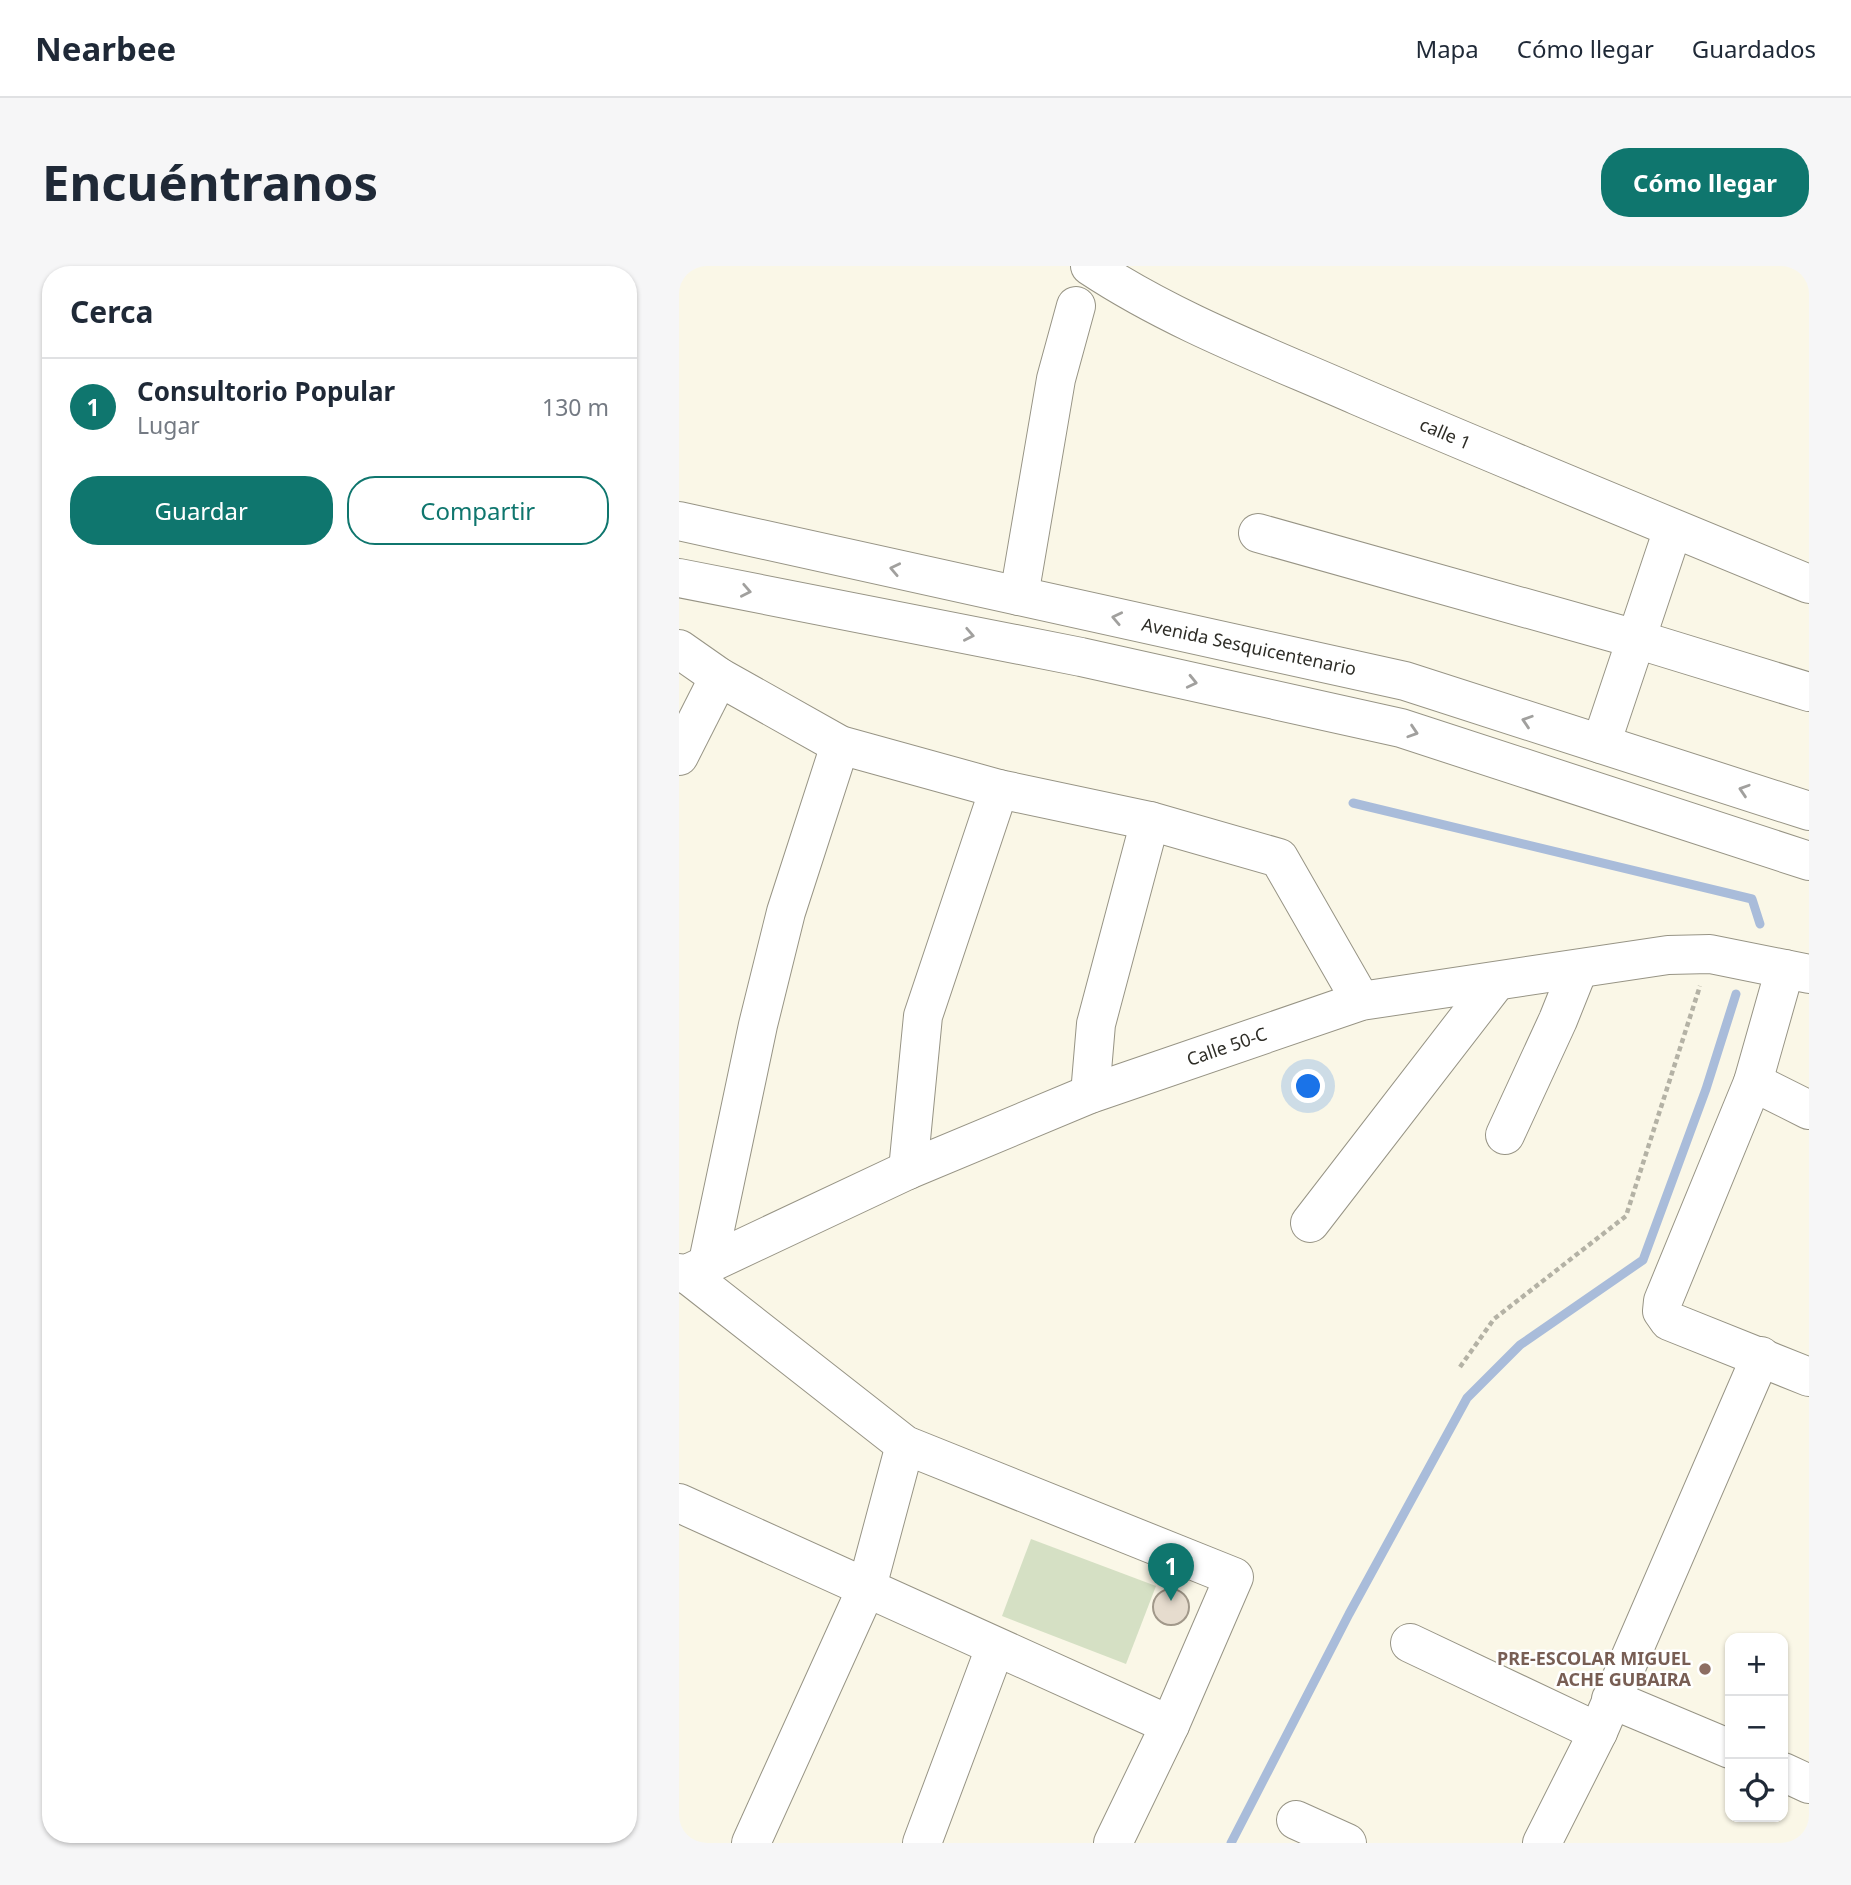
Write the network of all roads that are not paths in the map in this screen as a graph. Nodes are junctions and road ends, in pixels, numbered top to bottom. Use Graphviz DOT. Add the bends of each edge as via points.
graph roads {
  1 [pos="1090,266"];
  2 [pos="1076,306"];
  3 [pos="679,521"];
  4 [pos="1673,529"];
  5 [pos="1258,533"];
  6 [pos="679,578"];
  7 [pos="1809,584"];
  8 [pos="1019,596"];
  9 [pos="1636,639"];
  10 [pos="679,649"];
  11 [pos="719,677"];
  12 [pos="1809,692"];
  13 [pos="1601,744"];
  14 [pos="840,745"];
  15 [pos="679,756"];
  16 [pos="999,789"];
  17 [pos="1809,811"];
  18 [pos="1150,821"];
  19 [pos="1809,862"];
  20 [pos="1578,970"];
  21 [pos="1797,972"];
  22 [pos="1496,982"];
  23 [pos="1361,1001"];
  24 [pos="1753,1082"];
  25 [pos="1090,1094"];
  26 [pos="1809,1110"];
  27 [pos="1505,1135"];
  28 [pos="908,1170"];
  29 [pos="1310,1223"];
  30 [pos="691,1270"];
  31 [pos="1761,1356"];
  32 [pos="1809,1377"];
  33 [pos="905,1445"];
  34 [pos="679,1503"];
  35 [pos="867,1587"];
  36 [pos="1410,1643"];
  37 [pos="995,1648"];
  38 [pos="1604,1715"];
  39 [pos="1170,1726"];
  40 [pos="1725,1748"];
  41 [pos="1788,1774"];
  42 [pos="1809,1784"];
  43 [pos="1296,1820"];
  44 [pos="751,1843"];
  45 [pos="922,1843"];
  46 [pos="1113,1843"];
  47 [pos="1347,1843"];
  48 [pos="1542,1843"];
  1 -- 4 [label="street, calle 1" via="1188,322"];
  2 -- 8 [label="street" via="1056,379"];
  8 -- 3 [label="street, Avenida Sesquicentenario, one-way"];
  4 -- 7 [label="street, calle 1"];
  4 -- 9 [label="street"];
  5 -- 9 [label="street"];
  6 -- 19 [label="street, one-way" via="1081,657 1401,728"];
  13 -- 8 [label="street, Avenida Sesquicentenario, one-way" via="1405,681"];
  9 -- 12 [label="street"];
  9 -- 13 [label="street"];
  10 -- 11 [label="street"];
  11 -- 14 [label="street"];
  11 -- 15 [label="street"];
  17 -- 13 [label="street, Avenida Sesquicentenario, one-way"];
  14 -- 16 [label="street"];
  14 -- 30 [label="street" via="786,912"];
  16 -- 18 [label="street"];
  16 -- 28 [label="street" via="923,1016"];
  18 -- 23 [label="street" via="1279,858"];
  18 -- 25 [label="street" via="1096,1024"];
  20 -- 21 [label="street, Calle 50-C" via="1668,955 1710,954"];
  20 -- 22 [label="street, Calle 50-C"];
  20 -- 27 [label="street"];
  21 -- 24 [label="street"];
  22 -- 23 [label="street, Calle 50-C"];
  22 -- 29 [label="street"];
  23 -- 25 [label="street, Calle 50-C"];
  24 -- 26 [label="street"];
  24 -- 31 [label="street" via="1663,1301 1663,1311 1669,1321"];
  25 -- 28 [label="street, Calle 50-C"];
  28 -- 30 [label="street, Calle 50-C"];
  30 -- 33 [label="street"];
  31 -- 32 [label="street"];
  31 -- 38 [label="street"];
  33 -- 35 [label="street"];
  33 -- 39 [label="street" via="1234,1577"];
  34 -- 35 [label="street"];
  35 -- 37 [label="street"];
  35 -- 44 [label="street"];
  36 -- 38 [label="street"];
  37 -- 39 [label="street"];
  37 -- 45 [label="street"];
  38 -- 40 [label="street"];
  38 -- 48 [label="street"];
  39 -- 46 [label="street"];
  41 -- 42 [label="street"];
  43 -- 47 [label="street"];
}
